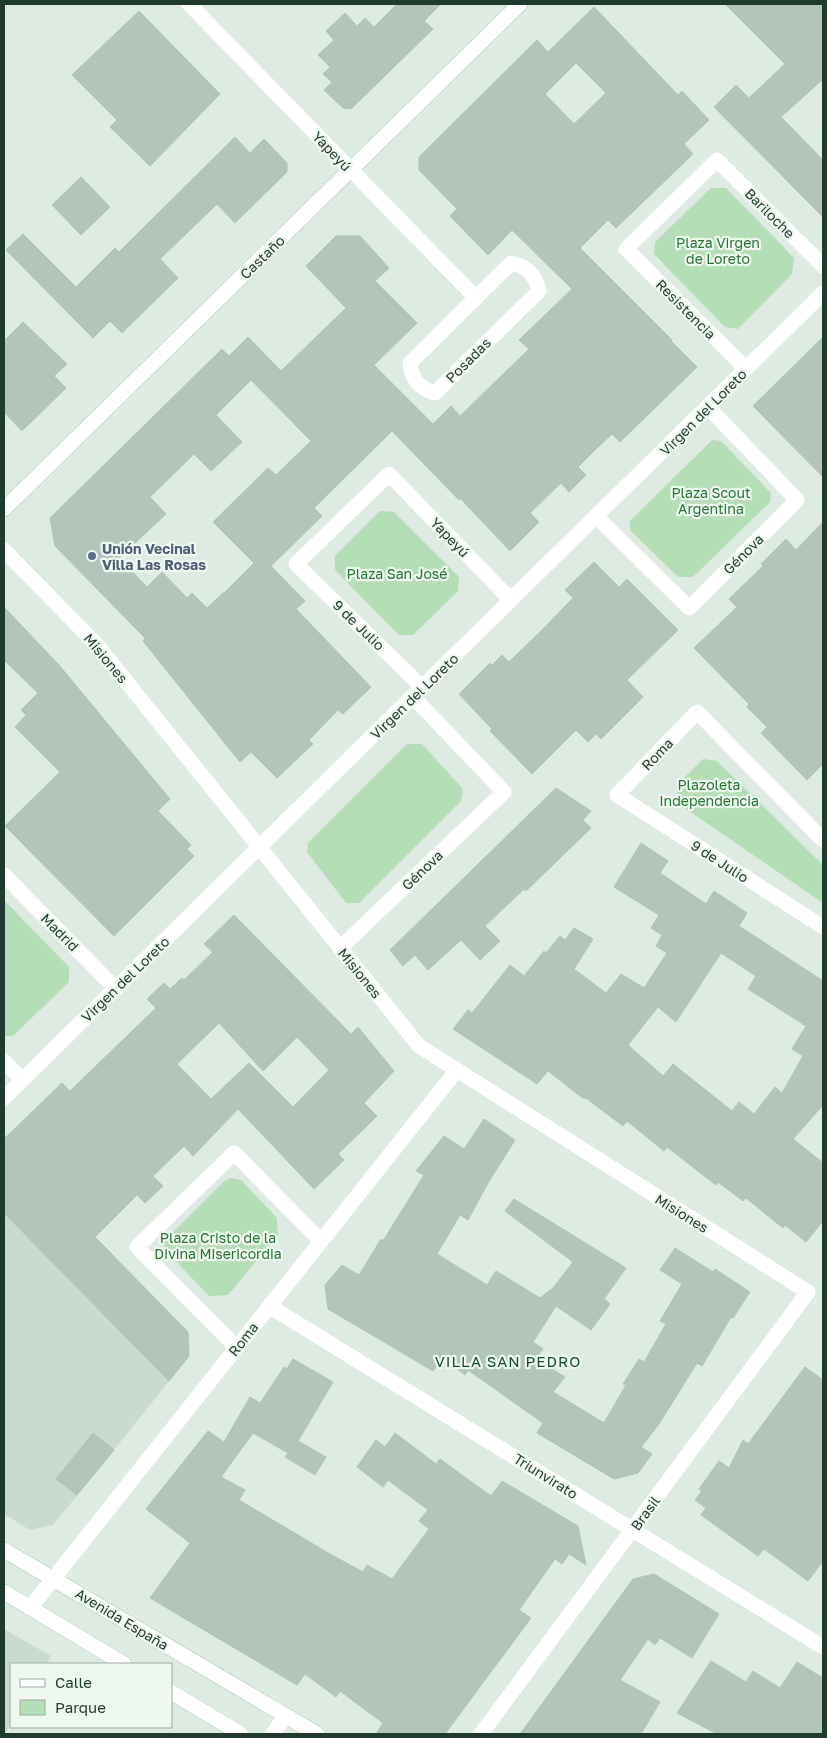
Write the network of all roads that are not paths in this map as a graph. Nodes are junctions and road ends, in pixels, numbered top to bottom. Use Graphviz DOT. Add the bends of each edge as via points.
graph roads {
  1 [pos="189,4"];
  2 [pos="520,4"];
  3 [pos="351,170"];
  4 [pos="626,250"];
  5 [pos="823,266"];
  6 [pos="823,294"];
  7 [pos="476,298"];
  8 [pos="746,369"];
  9 [pos="708,407"];
  10 [pos="389,474"];
  11 [pos="4,509"];
  12 [pos="596,516"];
  13 [pos="4,550"];
  14 [pos="511,600"];
  15 [pos="417,692"];
  16 [pos="504,792"];
  17 [pos="617,795"];
  18 [pos="823,840"];
  19 [pos="259,847"];
  20 [pos="4,875"];
  21 [pos="823,928"];
  22 [pos="340,948"];
  23 [pos="116,988"];
  24 [pos="4,1061"];
  25 [pos="457,1070"];
  26 [pos="22,1080"];
  27 [pos="4,1098"];
  28 [pos="321,1241"];
  29 [pos="808,1292"];
  30 [pos="269,1306"];
  31 [pos="236,1347"];
  32 [pos="633,1530"];
  33 [pos="4,1550"];
  34 [pos="53,1578"];
  35 [pos="4,1592"];
  36 [pos="30,1608"];
  37 [pos="823,1647"];
  38 [pos="122,1663"];
  39 [pos="172,1693"];
  40 [pos="285,1716"];
  41 [pos="241,1734"];
  42 [pos="273,1734"];
  43 [pos="317,1734"];
  44 [pos="481,1734"];
  1 -- 3 [label="street, Yapeyú"];
  2 -- 3 [label="street, Castaño"];
  3 -- 7 [label="street, Yapeyú"];
  3 -- 11 [label="street, Castaño"];
  4 -- 5 [label="street, Bariloche" via="717,160"];
  4 -- 8 [label="street, Resistencia"];
  6 -- 8 [label="street, Virgen del Loreto"];
  7 -- 7 [label="street, Posadas" via="410,363 415,379 425,389 435,393 539,291 528,270 511,263"];
  8 -- 9 [label="street, Virgen del Loreto"];
  9 -- 12 [label="street, Virgen del Loreto"];
  9 -- 12 [label="street, Génova" via="797,500 689,608"];
  10 -- 14 [label="street, Yapeyú"];
  10 -- 15 [label="street, 9 de Julio" via="296,564"];
  12 -- 14 [label="street, Virgen del Loreto"];
  13 -- 19 [label="street, Misiones" via="97,645"];
  14 -- 15 [label="street, Virgen del Loreto"];
  15 -- 16 [label="street, 9 de Julio"];
  15 -- 19 [label="street, Virgen del Loreto"];
  16 -- 22 [label="street, Génova"];
  17 -- 18 [label="street, Roma" via="698,712"];
  17 -- 21 [label="street, 9 de Julio"];
  19 -- 22 [label="street, Misiones"];
  19 -- 23 [label="street, Virgen del Loreto"];
  20 -- 23 [label="street, Madrid"];
  22 -- 25 [label="street, Misiones" via="419,1046"];
  23 -- 26 [label="street, Virgen del Loreto"];
  24 -- 26 [label="street"];
  25 -- 28 [label="street, Roma"];
  25 -- 29 [label="street, Misiones"];
  26 -- 27 [label="street, Virgen del Loreto"];
  28 -- 30 [label="street, Roma"];
  28 -- 31 [label="street" via="234,1153 137,1247"];
  29 -- 32 [label="street, Brasil"];
  30 -- 31 [label="street, Roma"];
  30 -- 32 [label="street, Triunvirato"];
  31 -- 34 [label="street, Roma"];
  32 -- 37 [label="street, Triunvirato"];
  32 -- 44 [label="street, Brasil"];
  33 -- 34 [label="street, Avenida España"];
  34 -- 36 [label="street, Roma"];
  34 -- 40 [label="street, Avenida España"];
  35 -- 36 [label="street"];
  36 -- 38 [label="street"];
  39 -- 41 [label="street"];
  40 -- 42 [label="street"];
  40 -- 43 [label="street, Avenida España"];
}
